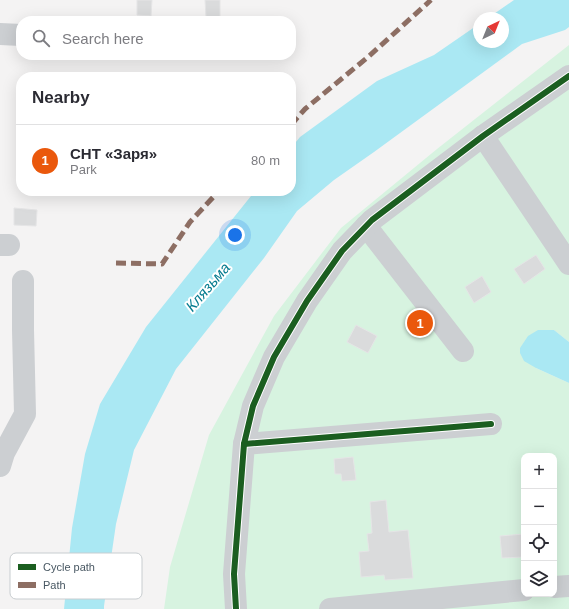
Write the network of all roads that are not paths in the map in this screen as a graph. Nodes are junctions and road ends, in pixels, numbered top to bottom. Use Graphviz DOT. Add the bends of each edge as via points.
graph roads {
  1 [pos="0,34"];
  2 [pos="16,35"];
  3 [pos="569,76"];
  4 [pos="483,136"];
  5 [pos="366,226"];
  6 [pos="569,264"];
  7 [pos="23,281"];
  8 [pos="464,351"];
  9 [pos="491,424"];
  10 [pos="244,444"];
  11 [pos="0,466"];
  12 [pos="569,586"];
  13 [pos="557,587"];
  14 [pos="521,590"];
  15 [pos="236,609"];
  16 [pos="330,609"];
  1 -- 2 [label="street"];
  3 -- 4 [label="street"];
  4 -- 5 [label="street"];
  4 -- 6 [label="street"];
  5 -- 8 [label="street"];
  5 -- 10 [label="street" via="342,252 307,301 274,357 253,406"];
  7 -- 11 [label="street" via="25,414 4,453"];
  9 -- 10 [label="street"];
  10 -- 15 [label="street" via="234,574"];
  12 -- 13 [label="street"];
  14 -- 16 [label="street"];
}
